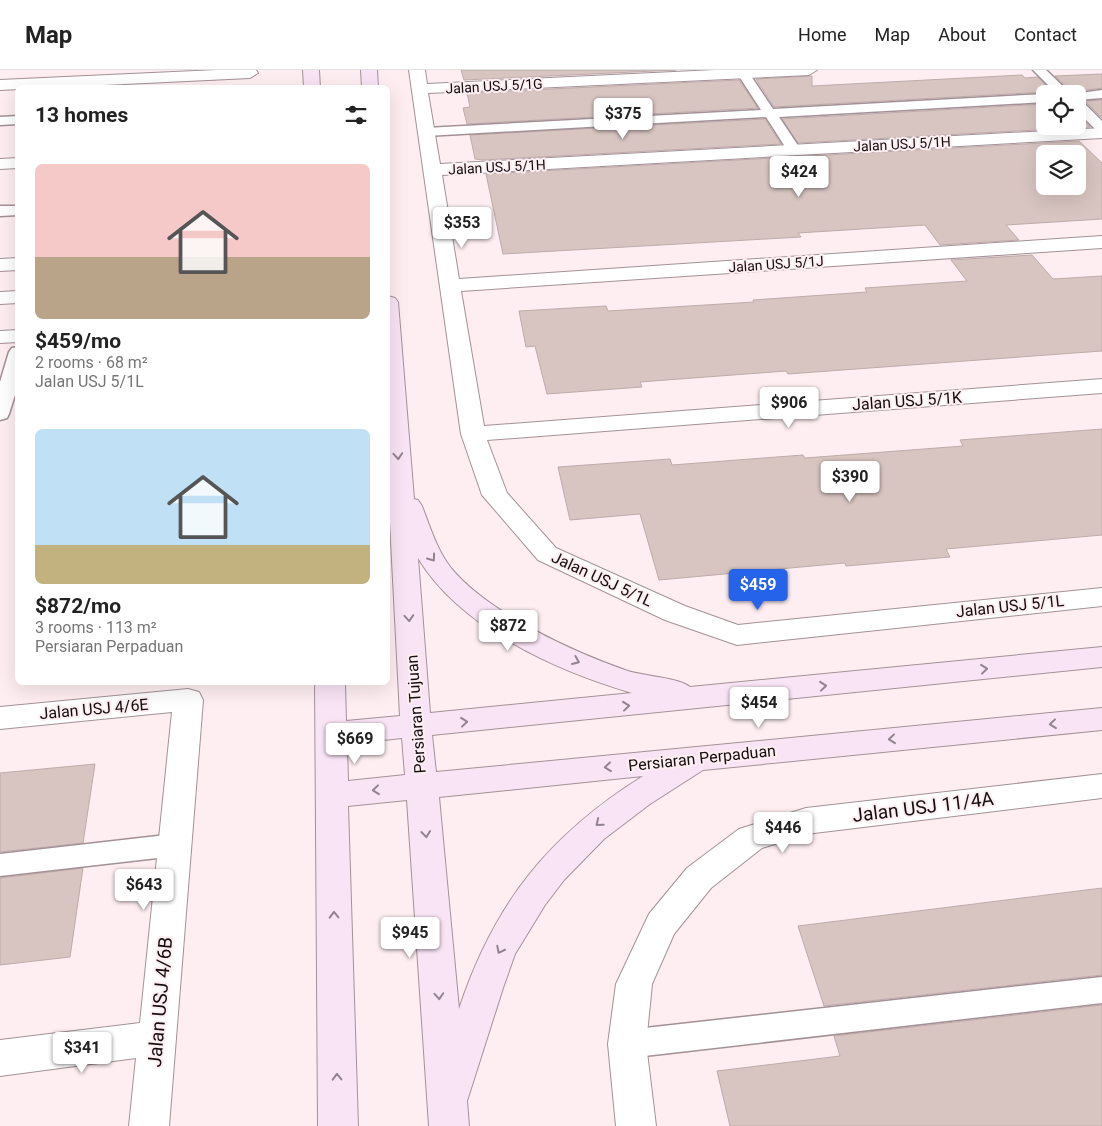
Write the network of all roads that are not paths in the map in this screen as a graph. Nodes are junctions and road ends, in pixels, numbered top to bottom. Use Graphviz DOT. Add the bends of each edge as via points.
graph roads {
  1 [pos="311,70"];
  2 [pos="369,70"];
  3 [pos="417,70"];
  4 [pos="809,70"];
  5 [pos="1038,70"];
  6 [pos="742,72"];
  7 [pos="250,77"];
  8 [pos="0,85"];
  9 [pos="312,85"];
  10 [pos="370,85"];
  11 [pos="1055,85"];
  12 [pos="420,89"];
  13 [pos="1102,94"];
  14 [pos="1086,95"];
  15 [pos="1036,98"];
  16 [pos="769,113"];
  17 [pos="1086,113"];
  18 [pos="15,120"];
  19 [pos="0,121"];
  20 [pos="1102,128"];
  21 [pos="426,132"];
  22 [pos="1102,133"];
  23 [pos="794,150"];
  24 [pos="15,163"];
  25 [pos="0,164"];
  26 [pos="432,170"];
  27 [pos="15,210"];
  28 [pos="0,211"];
  29 [pos="1102,242"];
  30 [pos="15,264"];
  31 [pos="0,265"];
  32 [pos="450,286"];
  33 [pos="15,297"];
  34 [pos="0,298"];
  35 [pos="390,335"];
  36 [pos="15,336"];
  37 [pos="0,338"];
  38 [pos="15,362"];
  39 [pos="1102,386"];
  40 [pos="0,414"];
  41 [pos="473,434"];
  42 [pos="399,481"];
  43 [pos="1102,597"];
  44 [pos="1102,657"];
  45 [pos="330,685"];
  46 [pos="712,697"];
  47 [pos="188,700"];
  48 [pos="0,718"];
  49 [pos="1102,719"];
  50 [pos="416,727"];
  51 [pos="332,734"];
  52 [pos="699,758"];
  53 [pos="421,786"];
  54 [pos="1102,786"];
  55 [pos="331,795"];
  56 [pos="175,845"];
  57 [pos="0,865"];
  58 [pos="1102,990"];
  59 [pos="157,1038"];
  60 [pos="626,1044"];
  61 [pos="0,1058"];
  62 [pos="448,1115"];
  63 [pos="149,1126"];
  64 [pos="338,1126"];
  65 [pos="636,1126"];
  1 -- 9 [label="main road"];
  2 -- 10 [label="main road"];
  3 -- 12 [label="street, Jalan USJ 5/1L"];
  4 -- 6 [label="street, Jalan USJ 5/1G"];
  5 -- 11 [label="lane"];
  6 -- 12 [label="street, Jalan USJ 5/1G"];
  6 -- 16 [label="lane"];
  7 -- 8 [label="street"];
  12 -- 21 [label="street, Jalan USJ 5/1L"];
  13 -- 14 [label="lane"];
  15 -- 16 [label="lane"];
  16 -- 21 [label="lane"];
  16 -- 23 [label="lane"];
  17 -- 20 [label="lane"];
  18 -- 19 [label="lane"];
  21 -- 26 [label="street, Jalan USJ 5/1L"];
  22 -- 23 [label="street, Jalan USJ 5/1H"];
  23 -- 26 [label="street, Jalan USJ 5/1H"];
  24 -- 25 [label="street"];
  26 -- 32 [label="street, Jalan USJ 5/1L"];
  27 -- 28 [label="lane"];
  29 -- 32 [label="street, Jalan USJ 5/1J"];
  30 -- 31 [label="street"];
  32 -- 41 [label="street, Jalan USJ 5/1L"];
  33 -- 34 [label="street"];
  35 -- 42 [label="main road, Persiaran Tujuan, one-way"];
  36 -- 37 [label="street"];
  38 -- 40 [label="lane"];
  39 -- 41 [label="street, Jalan USJ 5/1K"];
  41 -- 43 [label="street, Jalan USJ 5/1L" via="495,495 547,554 675,613 737,635"];
  42 -- 46 [label="main road, one-way" via="427,552 449,582 488,615 541,646 599,671 663,691"];
  42 -- 50 [label="main road, Persiaran Tujuan, one-way"];
  46 -- 44 [label="main road, one-way"];
  45 -- 51 [label="main road"];
  50 -- 46 [label="main road, one-way"];
  47 -- 48 [label="street, Jalan USJ 4/6E"];
  47 -- 56 [label="street, Jalan USJ 4/6B"];
  49 -- 52 [label="main road, Persiaran Perpaduan, one-way"];
  50 -- 51 [label="main road"];
  50 -- 53 [label="main road, Persiaran Tujuan"];
  51 -- 55 [label="main road"];
  52 -- 53 [label="main road, Persiaran Perpaduan, one-way"];
  52 -- 62 [label="main road, one-way" via="637,795 597,824 531,896 498,952"];
  53 -- 55 [label="main road, Persiaran Perpaduan, one-way"];
  53 -- 62 [label="main road, Persiaran Tujuan, one-way"];
  54 -- 60 [label="street, Jalan USJ 11/4A" via="806,821 751,838 698,878 661,925 634,984"];
  64 -- 55 [label="main road, one-way"];
  56 -- 57 [label="lane"];
  56 -- 59 [label="street, Jalan USJ 4/6B"];
  58 -- 60 [label="lane"];
  59 -- 61 [label="street"];
  59 -- 63 [label="street, Jalan USJ 4/6B"];
  60 -- 65 [label="street, Jalan USJ 11/4A"];
}
